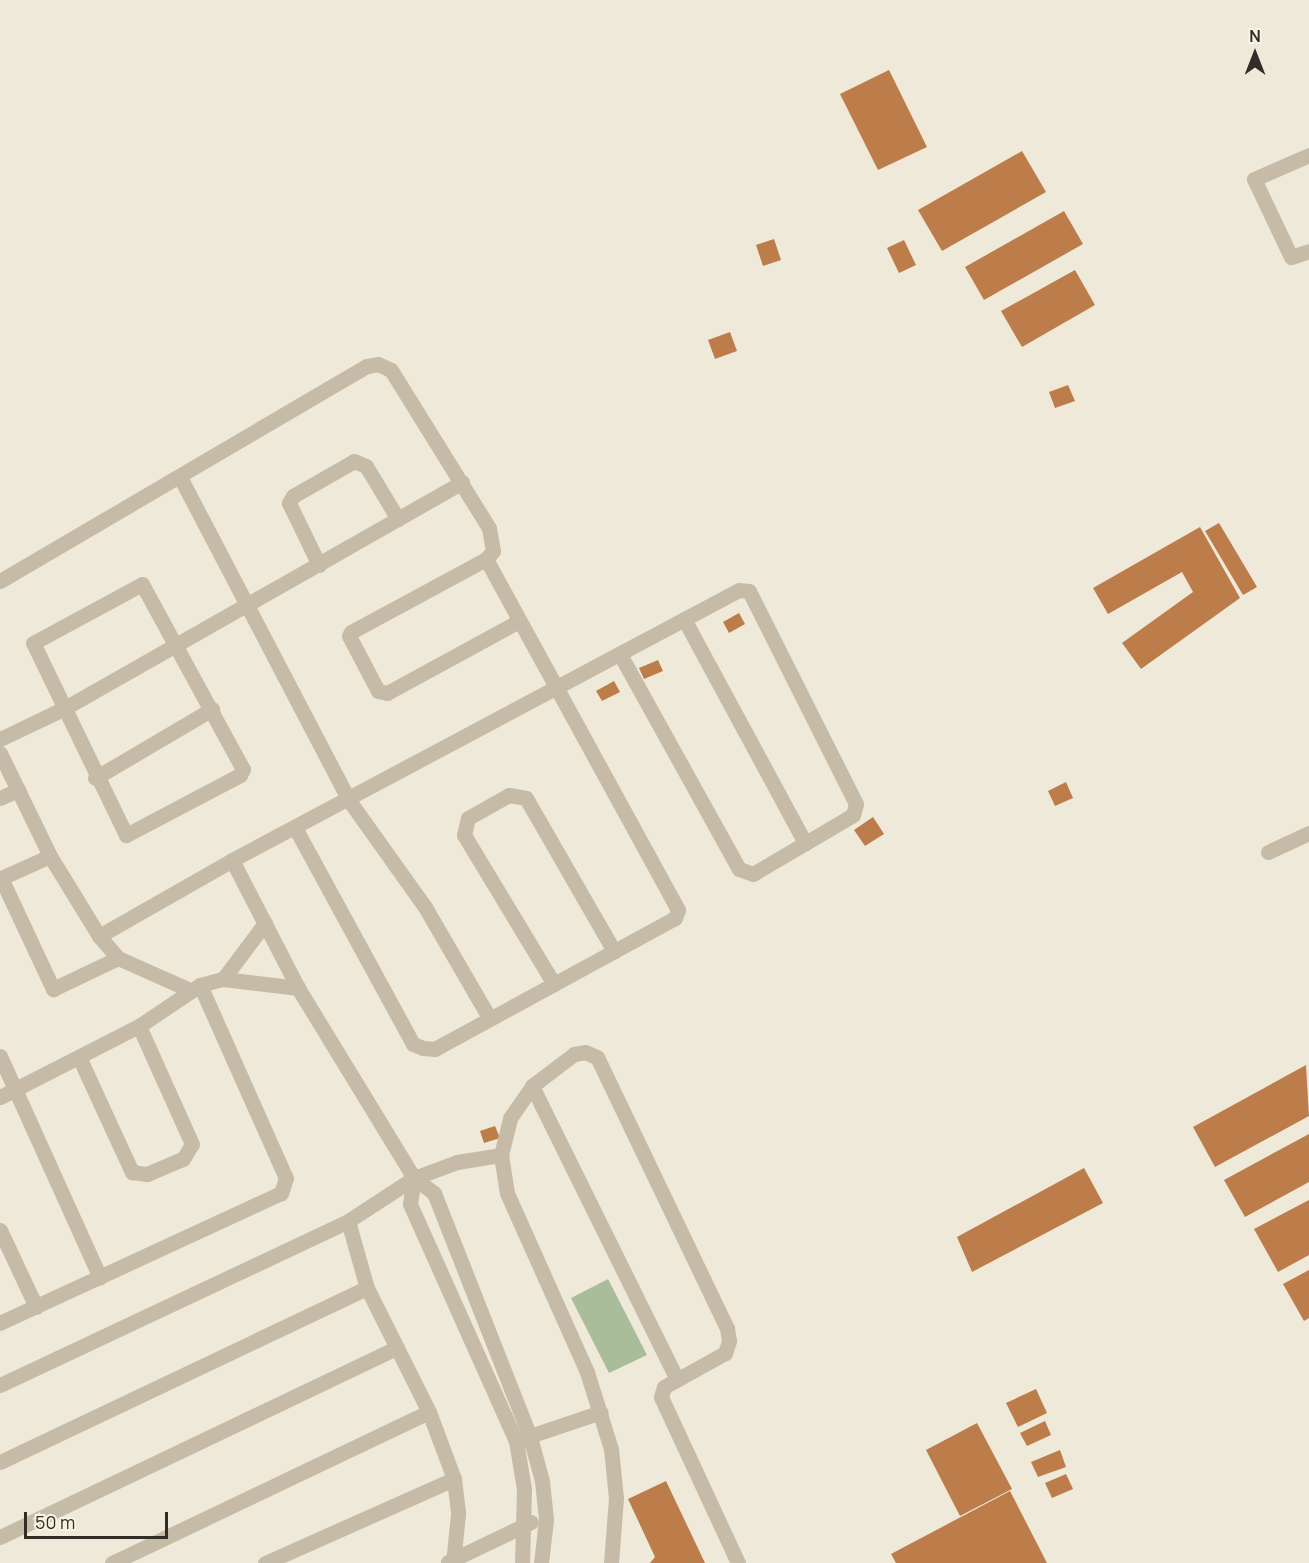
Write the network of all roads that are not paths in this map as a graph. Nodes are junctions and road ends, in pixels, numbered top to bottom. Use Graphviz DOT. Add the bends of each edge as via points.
graph roads {
  1 [pos="1309,155"];
  2 [pos="1309,250"];
  3 [pos="180,477"];
  4 [pos="462,482"];
  5 [pos="398,519"];
  6 [pos="486,559"];
  7 [pos="319,565"];
  8 [pos="0,581"];
  9 [pos="247,606"];
  10 [pos="684,619"];
  11 [pos="519,621"];
  12 [pos="178,645"];
  13 [pos="620,654"];
  14 [pos="555,688"];
  15 [pos="212,709"];
  16 [pos="63,710"];
  17 [pos="0,739"];
  18 [pos="0,753"];
  19 [pos="95,778"];
  20 [pos="18,790"];
  21 [pos="0,798"];
  22 [pos="348,799"];
  23 [pos="295,828"];
  24 [pos="1309,833"];
  25 [pos="805,843"];
  26 [pos="1268,852"];
  27 [pos="50,856"];
  28 [pos="232,860"];
  29 [pos="265,923"];
  30 [pos="99,936"];
  31 [pos="614,951"];
  32 [pos="118,958"];
  33 [pos="223,979"];
  34 [pos="554,984"];
  35 [pos="195,987"];
  36 [pos="298,988"];
  37 [pos="490,1019"];
  38 [pos="139,1026"];
  39 [pos="0,1056"];
  40 [pos="79,1056"];
  41 [pos="532,1086"];
  42 [pos="15,1090"];
  43 [pos="0,1097"];
  44 [pos="501,1155"];
  45 [pos="414,1178"];
  46 [pos="348,1221"];
  47 [pos="0,1230"];
  48 [pos="100,1276"];
  49 [pos="367,1288"];
  50 [pos="36,1307"];
  51 [pos="481,1315"];
  52 [pos="0,1323"];
  53 [pos="462,1324"];
  54 [pos="397,1348"];
  55 [pos="677,1379"];
  56 [pos="0,1384"];
  57 [pos="429,1412"];
  58 [pos="601,1412"];
  59 [pos="523,1439"];
  60 [pos="0,1462"];
  61 [pos="454,1479"];
  62 [pos="546,1520"];
  63 [pos="525,1523"];
  64 [pos="0,1537"];
  65 [pos="451,1562"];
  66 [pos="112,1563"];
  67 [pos="265,1563"];
  68 [pos="522,1563"];
  69 [pos="541,1563"];
  70 [pos="611,1563"];
  71 [pos="738,1563"];
  1 -- 2 [label="street" via="1254,179 1291,257"];
  3 -- 4 [label="street" via="367,366 378,364 391,370"];
  3 -- 8 [label="street"];
  3 -- 9 [label="street"];
  4 -- 5 [label="street"];
  4 -- 6 [label="street" via="494,540 493,551"];
  5 -- 7 [label="street"];
  5 -- 7 [label="street" via="366,466 354,461 292,496 289,502"];
  6 -- 11 [label="street"];
  6 -- 11 [label="street" via="351,632 378,691 387,693"];
  7 -- 9 [label="street"];
  9 -- 12 [label="street"];
  9 -- 22 [label="street"];
  10 -- 13 [label="street"];
  10 -- 25 [label="street"];
  10 -- 25 [label="street" via="740,590 749,591 856,804 853,815"];
  11 -- 14 [label="street"];
  12 -- 15 [label="street"];
  12 -- 16 [label="street"];
  12 -- 16 [label="street" via="142,584 36,639 34,647"];
  13 -- 14 [label="street"];
  13 -- 25 [label="street" via="739,869 753,874"];
  14 -- 22 [label="street"];
  14 -- 31 [label="street" via="678,904 675,918"];
  15 -- 19 [label="street"];
  15 -- 19 [label="street" via="242,764 240,775 126,835"];
  16 -- 17 [label="street"];
  16 -- 19 [label="street"];
  18 -- 20 [label="street"];
  20 -- 21 [label="street"];
  20 -- 27 [label="street"];
  22 -- 23 [label="street"];
  22 -- 37 [label="street" via="425,907"];
  23 -- 28 [label="street"];
  23 -- 37 [label="street" via="412,1044 435,1049"];
  24 -- 26 [label="street"];
  27 -- 30 [label="street"];
  27 -- 32 [label="street" via="1,878 53,989"];
  28 -- 29 [label="street"];
  28 -- 30 [label="street"];
  29 -- 33 [label="street"];
  29 -- 36 [label="street"];
  30 -- 32 [label="street"];
  31 -- 34 [label="street"];
  31 -- 34 [label="street" via="526,798 509,795 468,818 464,835"];
  32 -- 35 [label="street"];
  33 -- 35 [label="street"];
  33 -- 36 [label="street"];
  34 -- 37 [label="street"];
  35 -- 38 [label="street"];
  35 -- 48 [label="street" via="285,1172 285,1186 281,1193"];
  36 -- 45 [label="street"];
  38 -- 40 [label="street"];
  38 -- 40 [label="street" via="192,1144 183,1159 147,1174 132,1172"];
  39 -- 42 [label="street"];
  40 -- 42 [label="street"];
  41 -- 44 [label="street" via="510,1118"];
  41 -- 55 [label="street"];
  41 -- 55 [label="street" via="574,1054 585,1052 597,1057 727,1328 729,1341 724,1353"];
  42 -- 43 [label="street"];
  42 -- 48 [label="street"];
  44 -- 45 [label="street" via="457,1162"];
  44 -- 58 [label="street" via="511,1203"];
  45 -- 46 [label="street"];
  45 -- 51 [label="street" via="434,1193"];
  45 -- 53 [label="street" via="410,1204"];
  46 -- 49 [label="street"];
  46 -- 56 [label="street"];
  47 -- 50 [label="street"];
  48 -- 50 [label="street"];
  49 -- 54 [label="street"];
  49 -- 60 [label="street"];
  50 -- 52 [label="street"];
  51 -- 53 [label="street"];
  51 -- 59 [label="street"];
  53 -- 59 [label="street"];
  54 -- 57 [label="street"];
  54 -- 64 [label="street"];
  55 -- 71 [label="street" via="664,1387 661,1396"];
  57 -- 61 [label="street"];
  57 -- 66 [label="street"];
  58 -- 59 [label="street"];
  58 -- 70 [label="street" via="611,1449 616,1498"];
  59 -- 62 [label="street" via="542,1481"];
  59 -- 63 [label="street"];
  61 -- 65 [label="street" via="458,1514"];
  61 -- 67 [label="street"];
  62 -- 63 [label="street"];
  62 -- 69 [label="street"];
  63 -- 65 [label="street"];
  63 -- 68 [label="street"];
}
